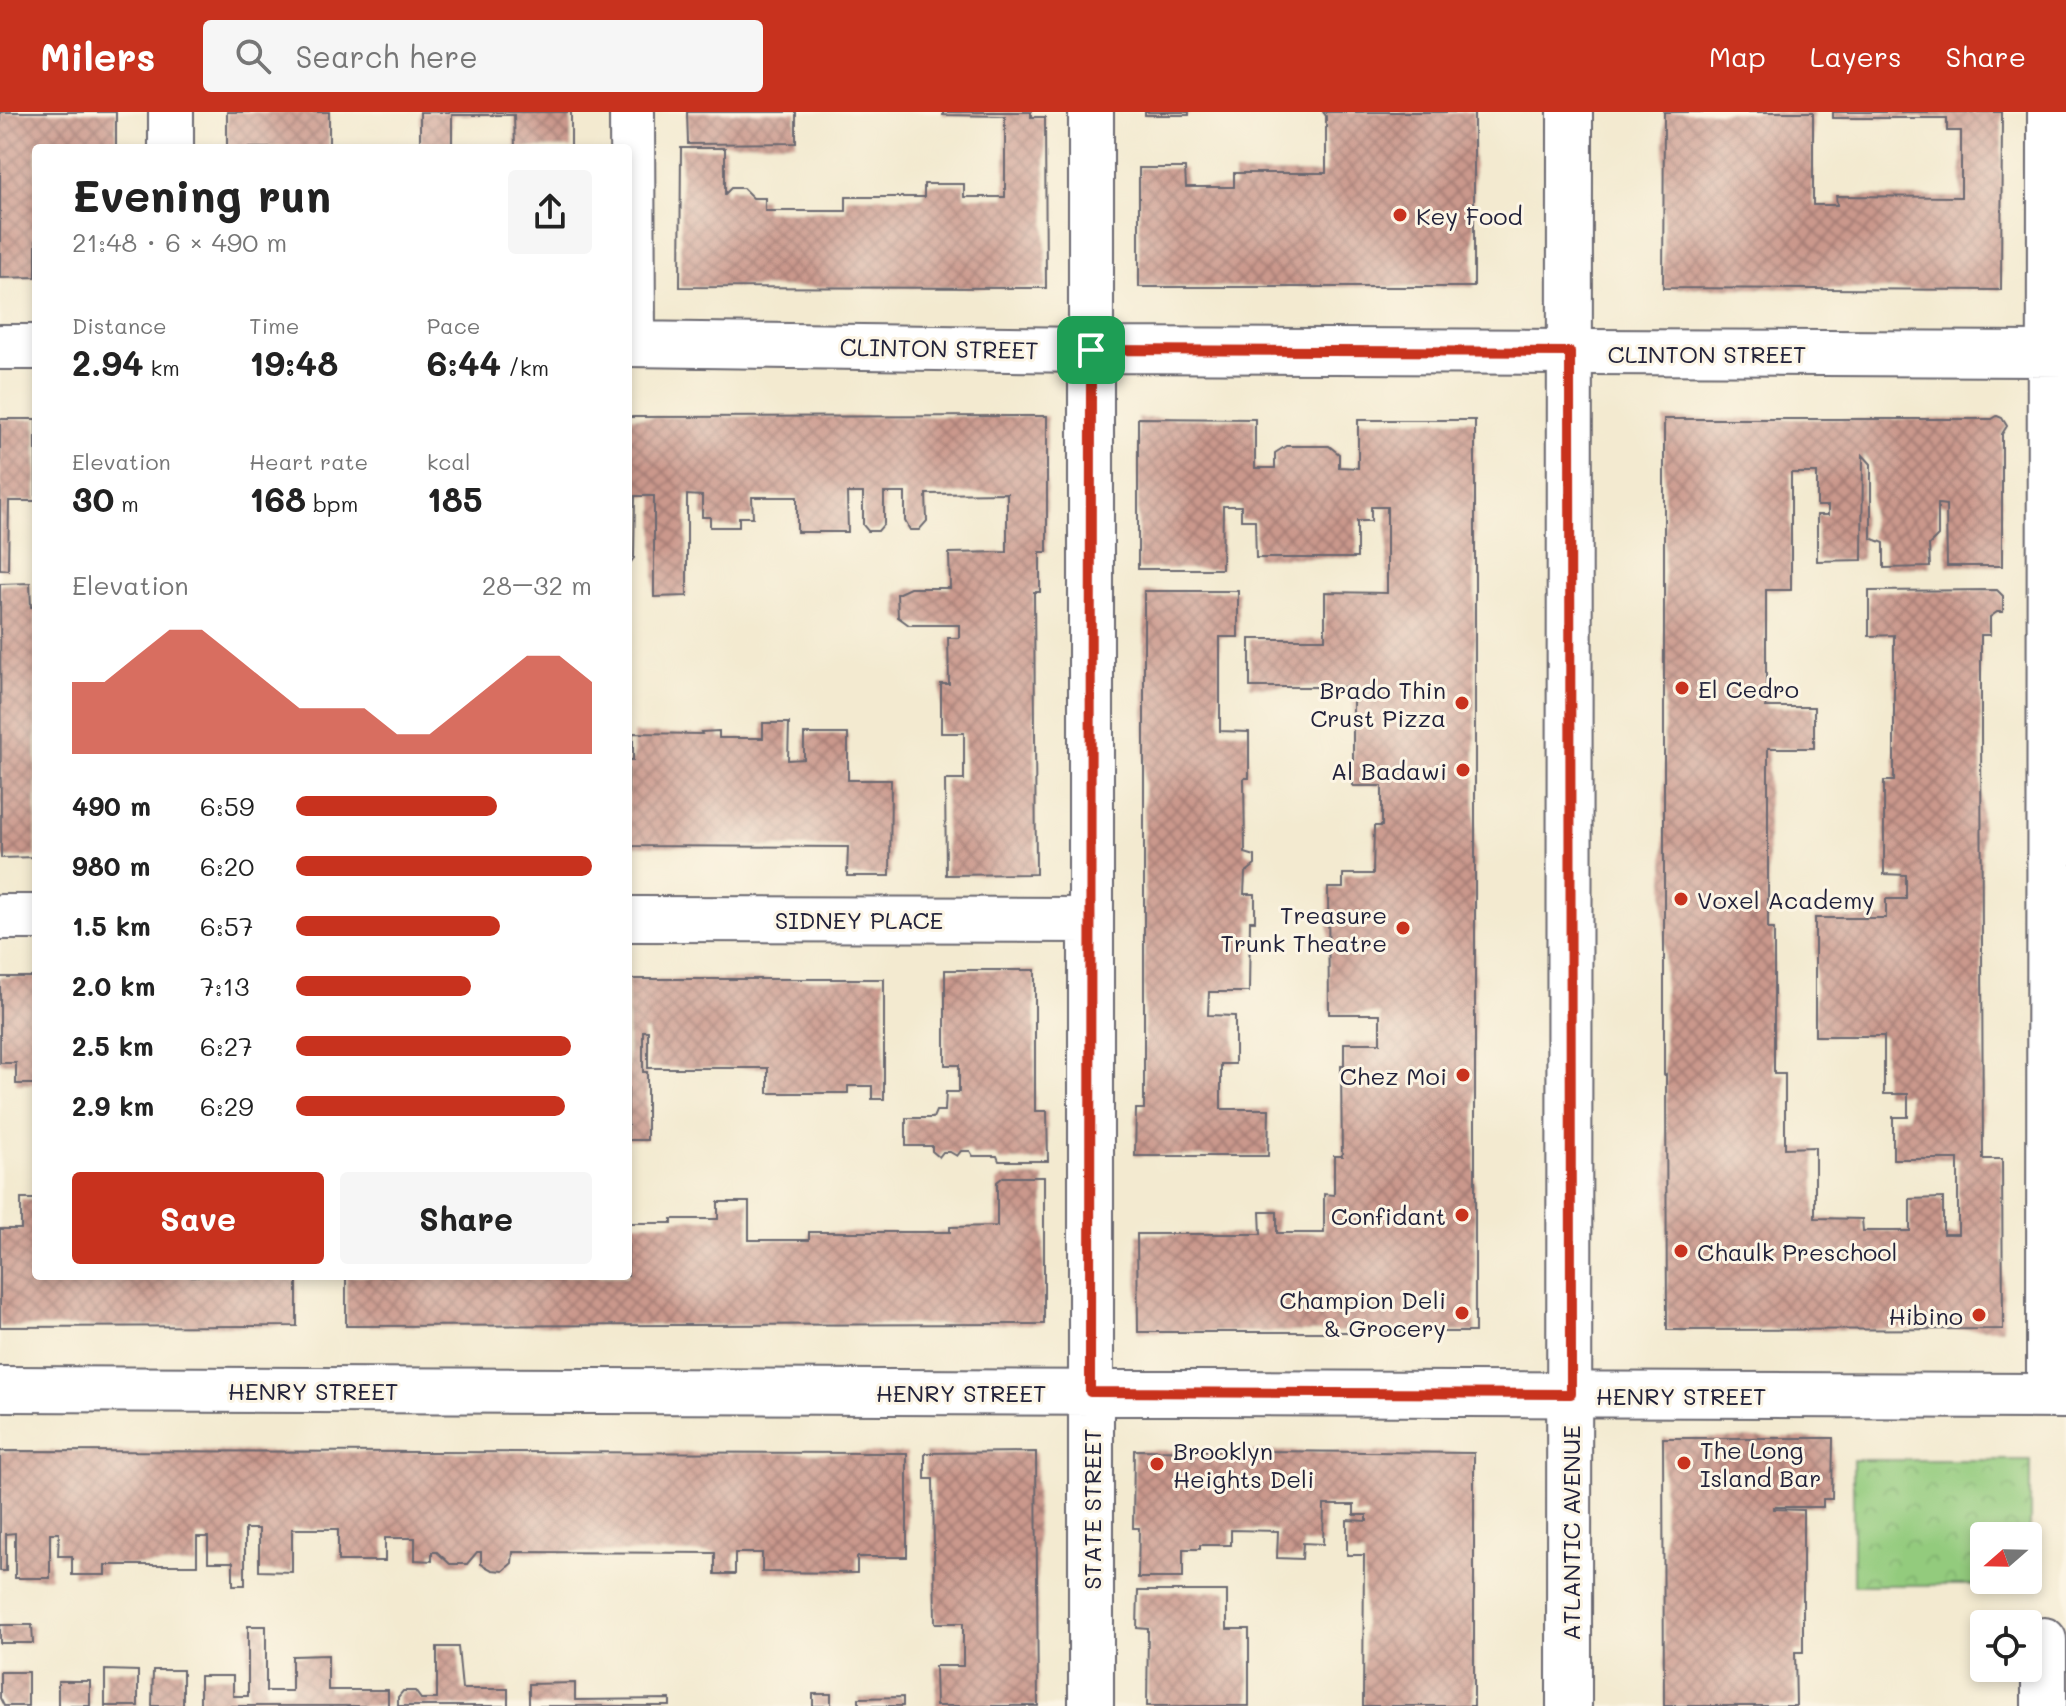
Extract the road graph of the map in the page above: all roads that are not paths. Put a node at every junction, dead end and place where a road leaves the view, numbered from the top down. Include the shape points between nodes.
1 (171, 112) edge
2 (632, 112) edge
3 (1091, 112) edge
4 (1570, 112) edge
5 (2050, 112) edge
6 (171, 144) edge
7 (632, 144) edge
8 (632, 344) edge
9 (0, 347) edge
10 (32, 347) edge
11 (1091, 350) junction
12 (1570, 352) junction
13 (2059, 354) edge
14 (0, 917) edge
15 (32, 917) edge
16 (632, 919) edge
17 (1090, 920) junction
18 (0, 1389) edge
19 (1090, 1392) junction
20 (1571, 1394) junction
21 (2057, 1396) edge
22 (2044, 1640) dead end
23 (1091, 1706) edge
24 (1569, 1706) edge
25 (2044, 1706) edge

1 - 6 street
2 - 7 street
3 - 11 street, STATE STREET
4 - 12 street, ATLANTIC AVENUE
5 - 13 street
8 - 11 street, CLINTON STREET
9 - 10 street
11 - 12 street, CLINTON STREET
11 - 17 street, STATE STREET
12 - 13 street, CLINTON STREET
12 - 20 street, ATLANTIC AVENUE
13 - 21 street
14 - 15 street
16 - 17 street, SIDNEY PLACE
17 - 19 street, STATE STREET
18 - 19 street, HENRY STREET
19 - 20 street, HENRY STREET
19 - 23 street, STATE STREET
20 - 21 street, HENRY STREET
20 - 24 street, ATLANTIC AVENUE
22 - 25 street

